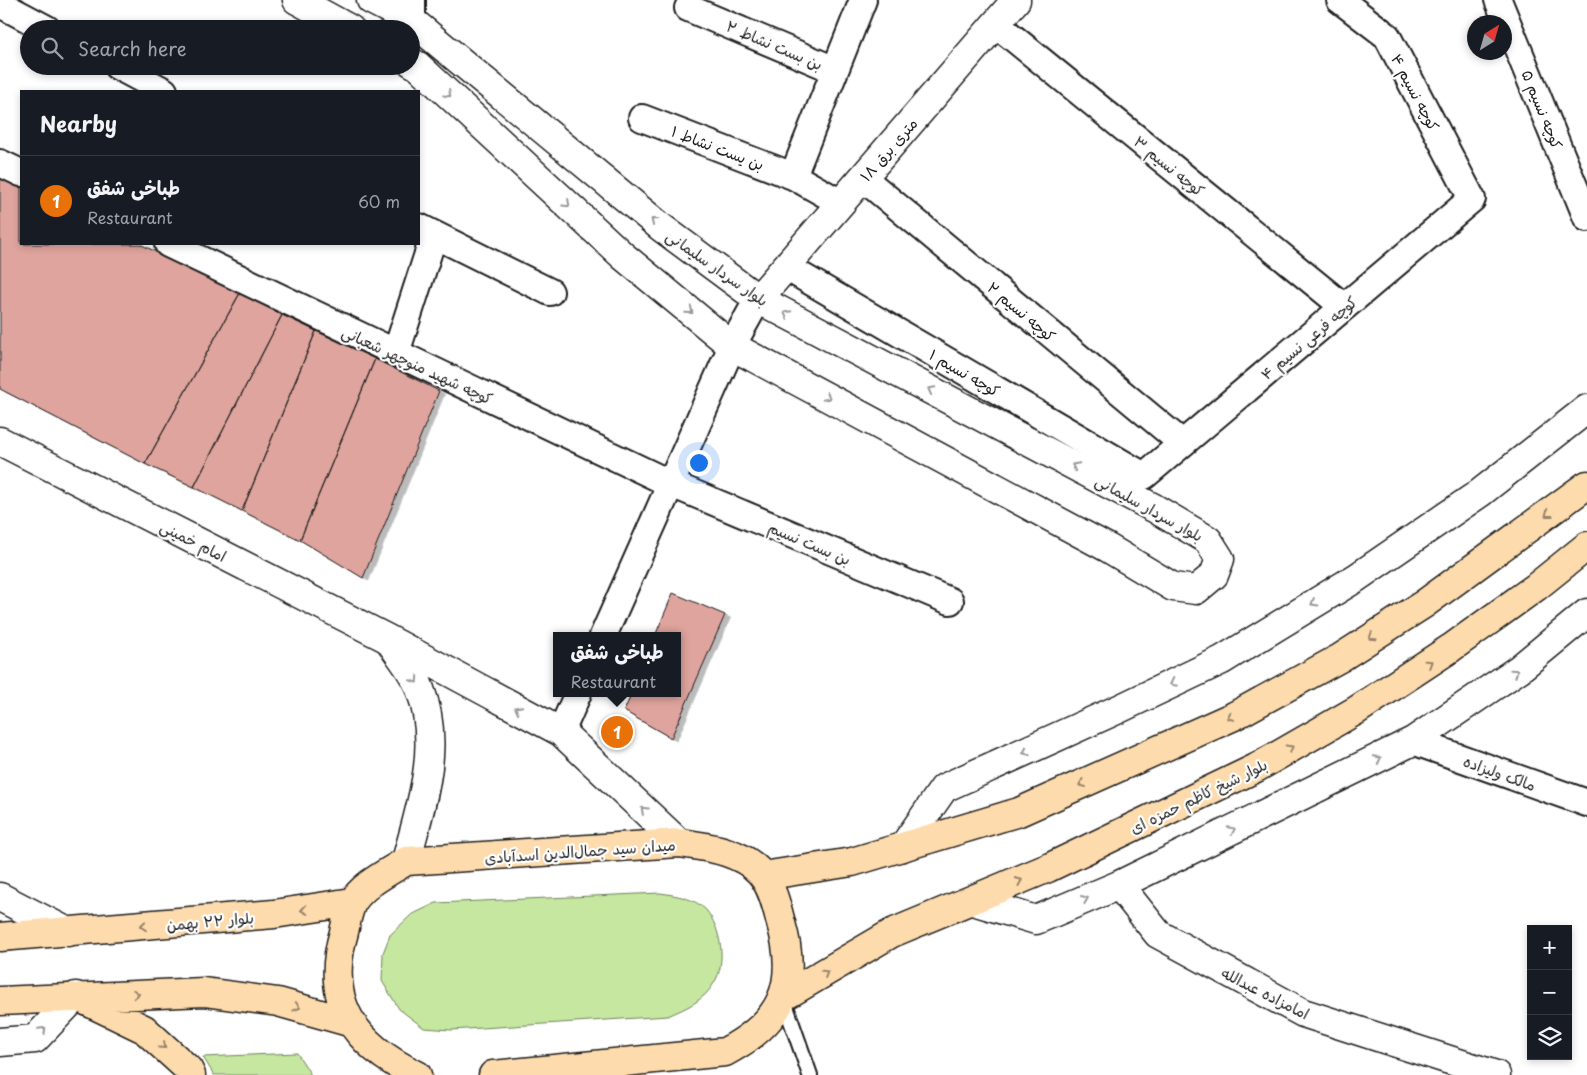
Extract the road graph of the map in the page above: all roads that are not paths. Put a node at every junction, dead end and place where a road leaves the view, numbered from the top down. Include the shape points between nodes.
1 (297, 0) edge
2 (371, 0) edge
3 (863, 0) edge
4 (1016, 0) edge
5 (1498, 0) edge
6 (1350, 2) edge
7 (0, 4) edge
8 (688, 8) dead end
9 (412, 11) edge
10 (30, 20) edge
11 (334, 20) edge
12 (996, 24) junction
13 (420, 68) edge
14 (836, 70) junction
15 (134, 75) edge
16 (162, 90) edge
17 (642, 118) dead end
18 (0, 163) edge
19 (20, 173) edge
20 (793, 176) junction
21 (863, 178) junction
22 (1472, 199) joint
23 (841, 204) junction
24 (1587, 218) edge
25 (426, 231) edge
26 (170, 245) edge
27 (786, 267) junction
28 (550, 292) dead end
29 (758, 299) junction
30 (1344, 307) junction
31 (732, 346) junction
32 (396, 354) junction
33 (1587, 409) edge
34 (0, 440) edge
35 (1182, 443) junction
36 (1144, 476) joint
37 (669, 483) junction
38 (1587, 485) edge
39 (1587, 546) edge
40 (950, 601) dead end
41 (1587, 613) edge
42 (604, 632) edge
43 (388, 639) junction
44 (576, 697) edge
45 (561, 732) junction
46 (1413, 741) junction
47 (1587, 803) edge
48 (680, 843) junction
49 (903, 847) junction
50 (406, 861) junction
51 (763, 876) junction
52 (1119, 885) junction
53 (0, 897) edge
54 (973, 900) junction
55 (352, 902) junction
56 (68, 932) junction
57 (0, 937) edge
58 (76, 996) junction
59 (783, 997) junction
60 (0, 1001) edge
61 (349, 1022) junction
62 (0, 1042) edge
63 (613, 1070) edge
64 (398, 1072) edge
65 (564, 1072) edge
66 (191, 1075) edge
67 (493, 1075) edge
68 (810, 1075) edge
69 (1496, 1075) edge

1 - 11 main road
2 - 9 main road, بلوار سردار سلیمانی
3 - 14 street
4 - 12 main road, ۱۸ متری برق
5 - 24 street, کوچه نسیم ۵
6 - 22 street, کوچه نسیم ۴ via 1387,36
7 - 10 street
8 - 14 street, بن بست نشاط ۲
29 -> 9 main road, بلوار سردار سلیمانی via 662,228
12 - 21 main road, ۱۸ متری برق
12 - 30 street, کوچه نسیم ۳
13 -> 31 main road, بلوار سردار سلیمانی via 623,256
14 - 20 street
15 - 16 street
17 - 20 street, بن یست نشاط ۱
18 - 19 street
20 - 23 street, بن یست نشاط ۱
21 - 23 main road, ۱۸ متری برق
21 - 35 street, کوچه نسیم ۲
22 - 30 street, کوچه فرعی نسیم ۴
23 - 27 main road, ۱۸ متری برق
25 - 28 street
25 - 32 street
26 - 32 street, کوچه شهید منوچهر شعبانی
27 - 29 main road, ۱۸ متری برق
27 - 36 street, کوچه نسیم ۱
29 - 31 street
31 -> 29 main road, بلوار سردار سلیمانی via 1108,548 1173,587 1196,590 1214,575 1220,559 1208,540 1146,503
30 - 35 street, کوچه فرعی نسیم ۴
31 - 37 street
32 - 37 street, کوچه شهید منوچهر شعبانی
33 -> 49 main road via 1480,492 1356,578 1222,660 944,788
34 - 43 main road, امام خمینی
35 - 36 street, کوچه فرعی نسیم ۴
37 - 40 street, بن بست نسیم
37 - 42 street
38 -> 49 main road via 1424,604 1340,658 1234,716 1019,812
54 -> 39 main road, بلوار شیخ کاظم حمزه ای via 1048,868 1256,768 1358,710 1451,648
46 -> 41 main road via 1519,669
45 -> 43 main road, امام خمینی
43 -> 50 main road via 420,688 430,732 428,777
44 - 45 street
48 -> 45 main road, امام خمینی
46 - 47 street, مالک ولیزاده
52 -> 46 main road
48 - 50 main road, میدان سید جمال‌الدین اسدآبادی
48 - 51 main road, میدان سید جمال‌الدین اسدآبادی via 719,849 743,860
49 - 51 main road via 852,862
50 - 55 main road, میدان سید جمال‌الدین اسدآبادی via 371,883
51 - 59 main road, میدان سید جمال‌الدین اسدآبادی via 785,936 789,972
54 -> 52 main road via 1036,920
52 - 69 main road, امامزاده عبدالله via 1158,934 1303,1013
53 - 56 main road
59 -> 54 main road, بلوار شیخ کاظم حمزه ای via 892,932
55 -> 56 main road, بلوار ۲۲ بهمن via 274,914
55 - 61 main road, میدان سید جمال‌الدین اسدآبادی via 338,950 338,987
56 - 57 main road, بلوار ۲۲ بهمن
58 - 60 main road
58 -> 61 main road via 204,992 278,1002
62 -> 58 main road via 35,1039
58 -> 66 main road via 144,1029
59 - 63 main road, میدان سید جمال‌الدین اسدآبادی via 768,1021 750,1039 725,1052
59 - 68 lane
61 - 64 main road, میدان سید جمال‌الدین اسدآبادی
63 - 65 main road, میدان سید جمال‌الدین اسدآبادی
65 - 67 main road, میدان سید جمال‌الدین اسدآبادی

